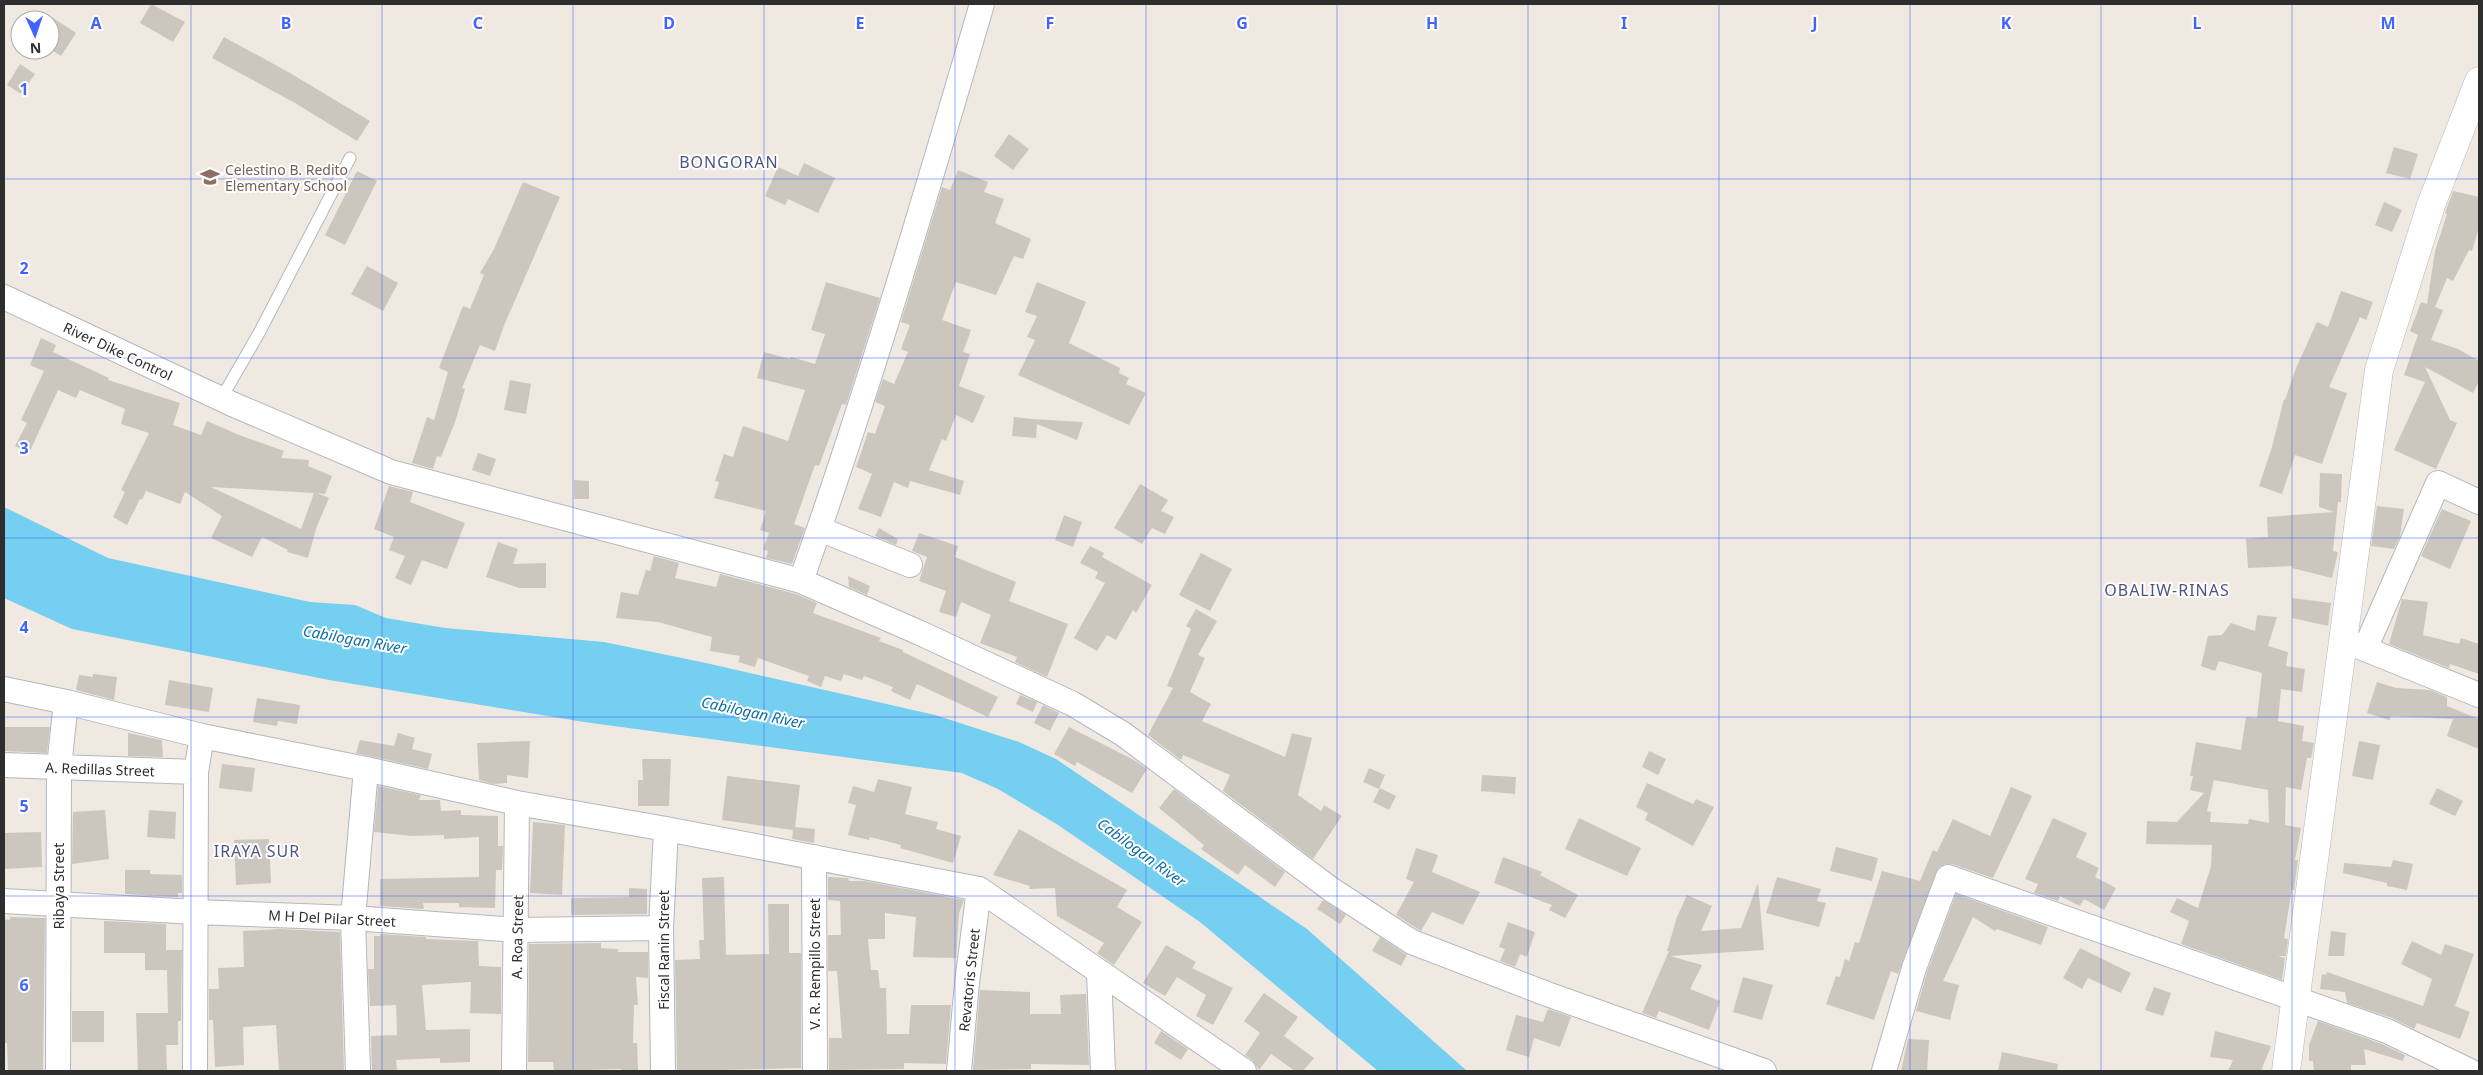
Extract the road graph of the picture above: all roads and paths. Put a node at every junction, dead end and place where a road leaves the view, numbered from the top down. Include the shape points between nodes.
1 (982, 4) edge
2 (2479, 81) edge
3 (350, 158) dead end
4 (4, 297) edge
5 (226, 402) junction
6 (2479, 502) edge
7 (819, 530) junction
8 (910, 564) dead end
9 (801, 581) junction
10 (2354, 645) junction
11 (4, 689) edge
12 (2479, 695) edge
13 (66, 702) junction
14 (202, 736) junction
15 (4, 765) edge
16 (59, 767) junction
17 (366, 769) junction
18 (196, 772) junction
19 (517, 803) junction
20 (666, 829) junction
21 (814, 857) junction
22 (980, 889) junction
23 (4, 901) edge
24 (58, 904) junction
25 (195, 912) junction
26 (354, 918) junction
27 (661, 928) junction
28 (517, 930) junction
29 (1099, 973) junction
30 (2297, 1000) junction
31 (2479, 1056) edge
32 (58, 1071) edge
33 (195, 1071) edge
34 (358, 1071) edge
35 (514, 1071) edge
36 (663, 1071) edge
37 (815, 1071) edge
38 (959, 1071) edge
39 (1103, 1071) edge
40 (1243, 1071) edge
41 (1764, 1071) edge
42 (1884, 1071) edge
43 (2286, 1071) edge
44 (2471, 1071) edge

1 - 7 street via 880,344
2 - 10 street via 2431,205 2380,370
3 - 5 lane
4 - 5 street, River Dike Control
5 - 9 street, River Dike Control via 391,472
6 - 10 street via 2438,483
7 - 8 street
7 - 9 street
9 - 41 street, River Dike Control via 1073,704 1139,745 1332,890 1412,942
10 - 12 street
10 - 30 street
11 - 13 street
13 - 14 street
13 - 16 street, Ribaya Street
14 - 17 street
14 - 18 street
15 - 16 street, A. Redillas Street
16 - 18 street, A. Redillas Street
16 - 24 street, Ribaya Street
17 - 19 street
17 - 26 street
18 - 25 street
19 - 20 street
19 - 28 street, A. Roa Street
20 - 21 street
20 - 27 street, Fiscal Ranin Street
21 - 22 street
21 - 37 street, V. R. Rempillo Street
22 - 29 street
22 - 38 street, Revatoris Street
23 - 24 street, M H Del Pilar Street
24 - 25 street, M H Del Pilar Street
24 - 32 street, Ribaya Street
25 - 26 street, M H Del Pilar Street
25 - 33 street
26 - 28 street, M H Del Pilar Street
26 - 34 street
27 - 28 street, M H Del Pilar Street
27 - 36 street, Fiscal Ranin Street
28 - 35 street, A. Roa Street
29 - 39 street
29 - 40 street
30 - 42 street via 1948,877 1914,968
30 - 43 street
30 - 44 street via 2387,1031
31 - 44 street

